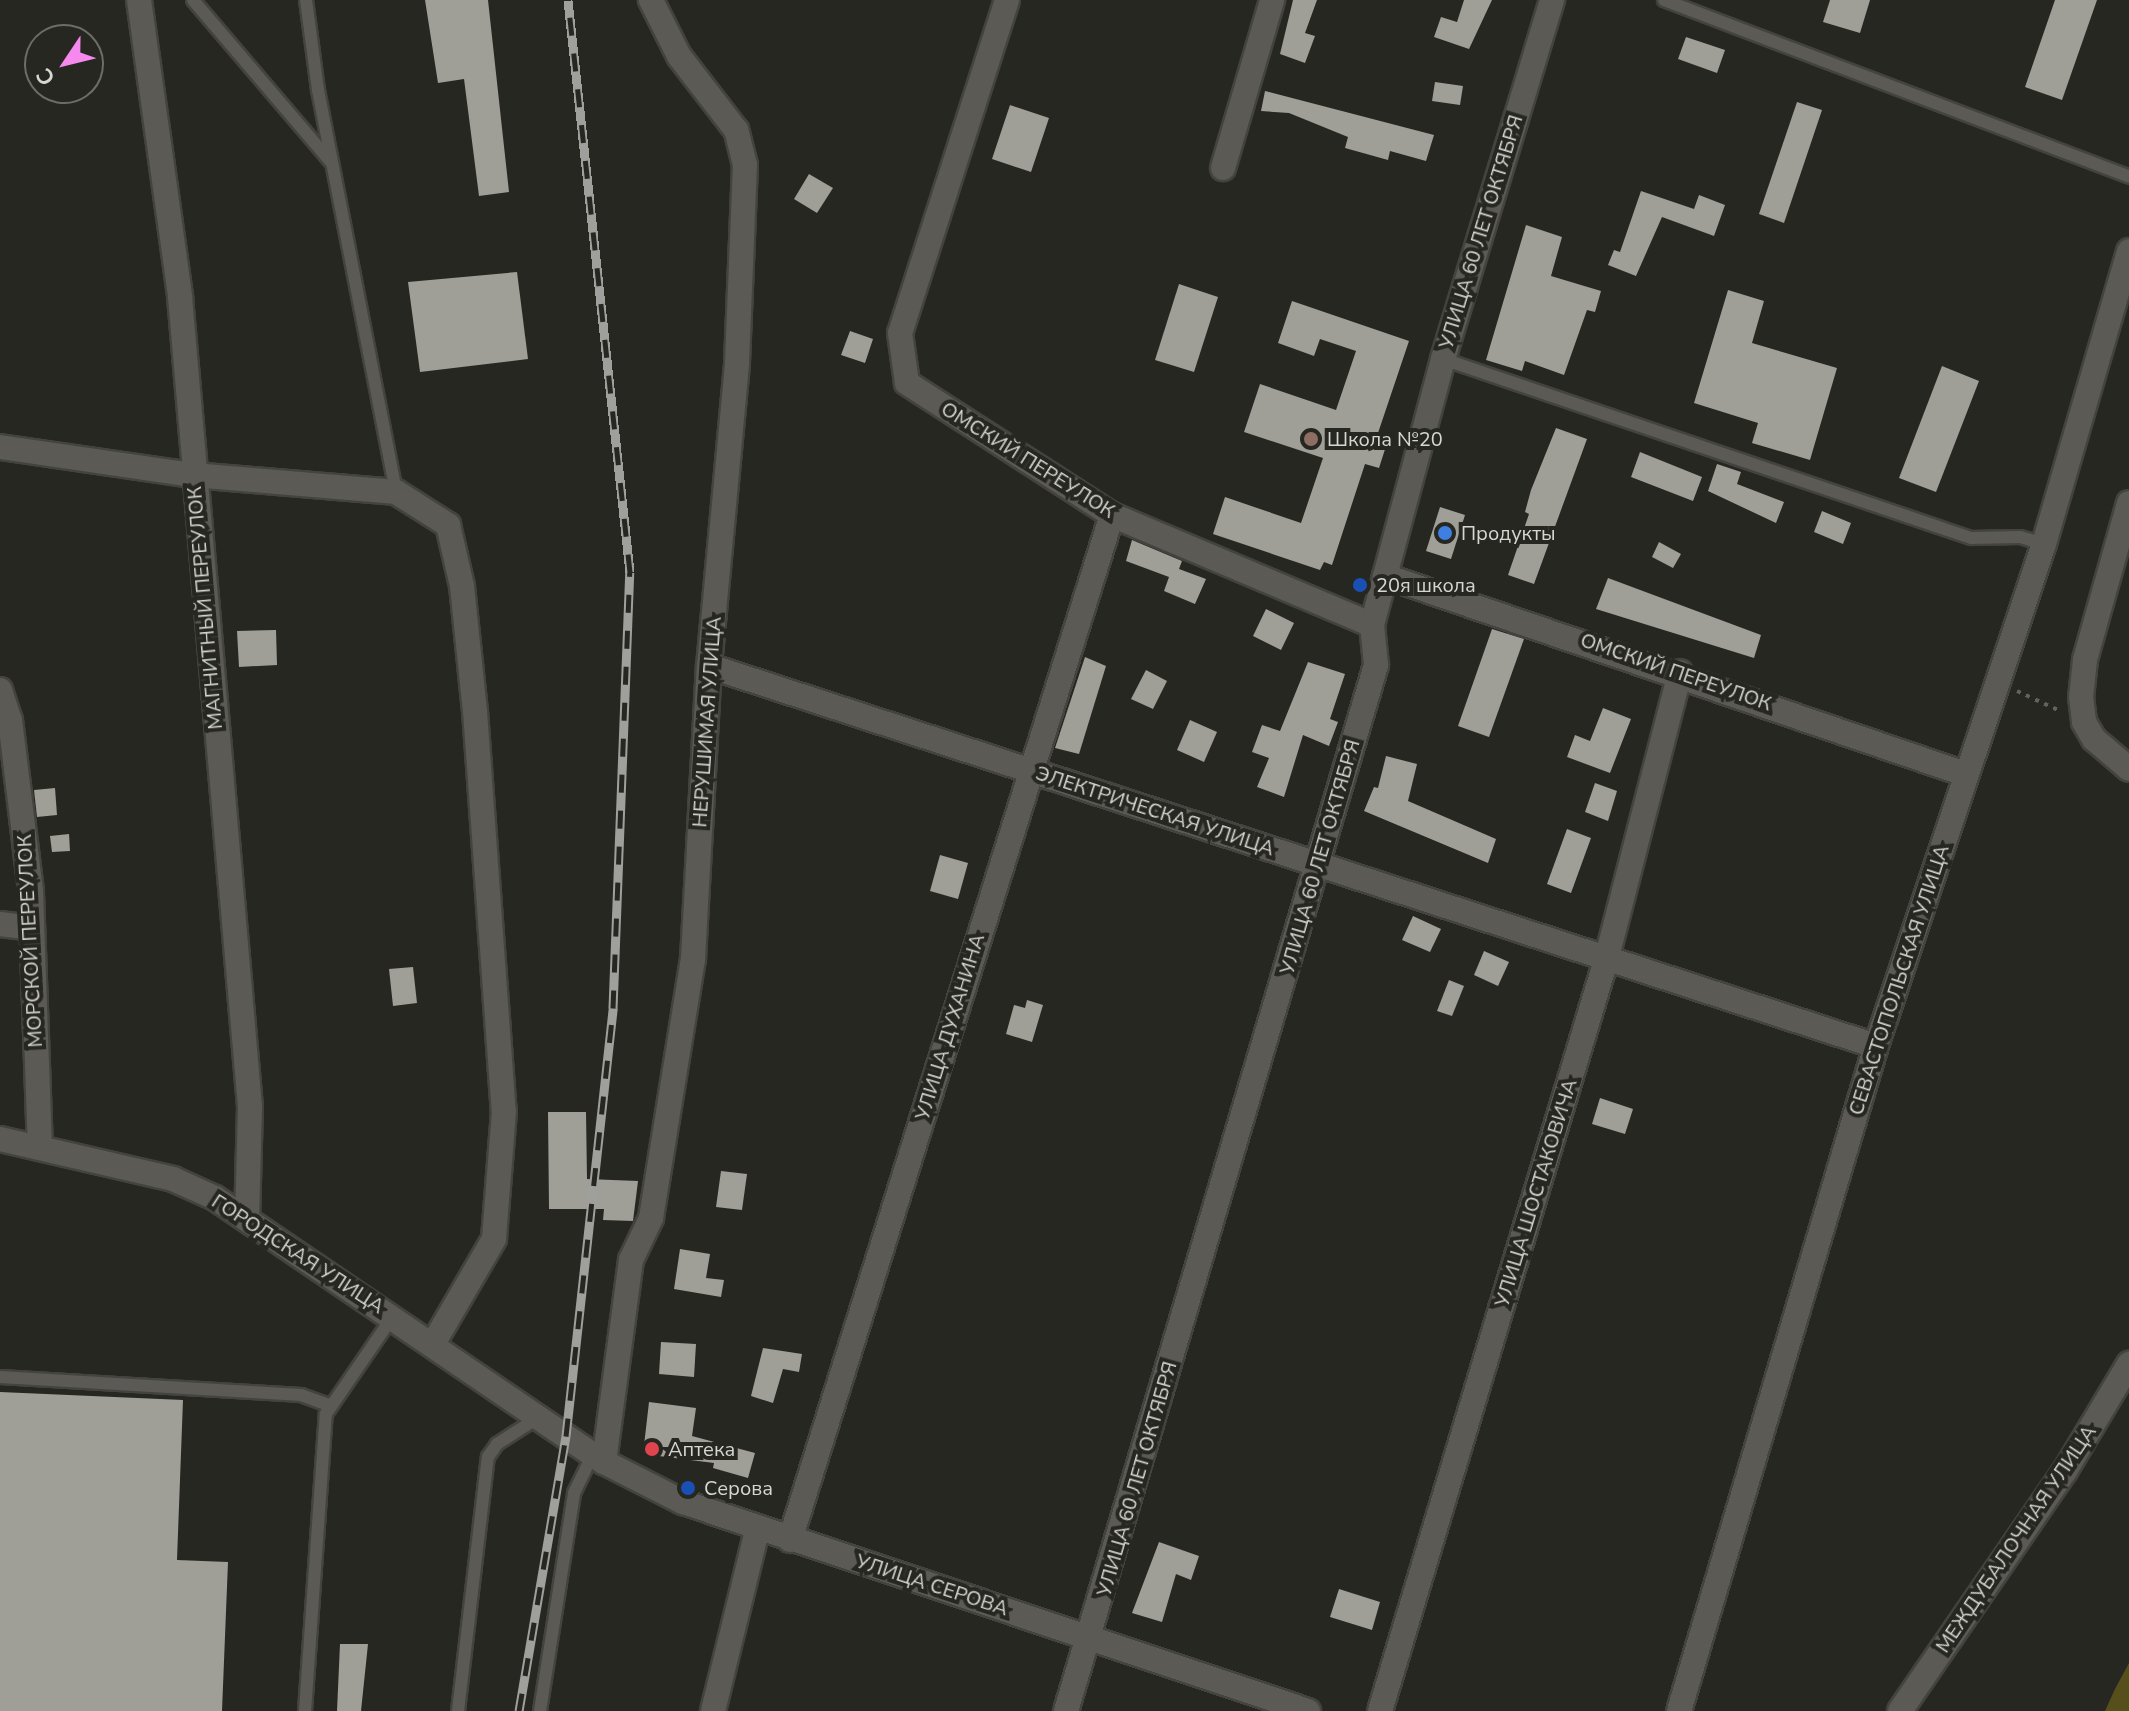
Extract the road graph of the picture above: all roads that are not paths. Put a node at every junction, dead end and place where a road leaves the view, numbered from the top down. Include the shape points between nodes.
1 (139, 0) edge
2 (193, 0) edge
3 (306, 0) edge
4 (651, 0) edge
5 (1007, 0) edge
6 (1272, 0) edge
7 (1552, 0) edge
8 (1664, 0) edge
9 (332, 164) junction
10 (1223, 168) dead end
11 (2129, 177) edge
12 (2129, 251) edge
13 (1443, 359) junction
14 (0, 447) edge
15 (193, 475) junction
16 (396, 492) junction
17 (1112, 515) junction
18 (2127, 516) edge
19 (2044, 544) junction
20 (1385, 576) junction
21 (1372, 625) junction
22 (709, 666) junction
23 (1680, 672) junction
24 (0, 690) edge
25 (2129, 769) edge
26 (1029, 770) junction
27 (1965, 774) junction
28 (1319, 864) junction
29 (0, 924) edge
30 (32, 928) junction
31 (1607, 957) junction
32 (1876, 1046) junction
33 (0, 1139) edge
34 (40, 1147) junction
35 (247, 1218) junction
36 (393, 1316) junction
37 (433, 1344) junction
38 (2129, 1364) edge
39 (0, 1377) edge
40 (329, 1405) junction
41 (539, 1417) junction
42 (566, 1436) joint
43 (599, 1458) junction
44 (757, 1530) junction
45 (790, 1540) junction
46 (1090, 1636) junction
47 (305, 1711) edge
48 (458, 1711) edge
49 (540, 1711) edge
50 (713, 1711) edge
51 (1066, 1711) edge
52 (1308, 1711) edge
53 (1380, 1711) edge
54 (1679, 1711) edge
55 (1900, 1711) edge

1 - 15 street, МАГНИТНЫЙ ПЕРЕУЛОК via 180,297
2 - 9 lane
3 - 9 lane
4 - 22 street, НЕРУШИМАЯ УЛИЦА via 679,56 736,130 745,165 737,363
5 - 17 street, ОМСКИЙ ПЕРЕУЛОК via 900,333 907,383
6 - 10 street
7 - 13 street, УЛИЦА 60 ЛЕТ ОКТЯБРЯ
8 - 11 lane
9 - 16 lane
12 - 19 street, СЕВАСТОПОЛЬСКАЯ УЛИЦА
13 - 19 lane via 1971,538 2020,537
13 - 20 street, УЛИЦА 60 ЛЕТ ОКТЯБРЯ
14 - 15 street
15 - 16 street
15 - 35 street, МАГНИТНЫЙ ПЕРЕУЛОК via 250,1107
16 - 37 street via 448,525 462,586 504,1111 494,1239
17 - 21 street, ОМСКИЙ ПЕРЕУЛОК
17 - 26 street, УЛИЦА ДУХАНИНА
18 - 25 street via 2085,660 2084,722 2103,748
19 - 27 street, СЕВАСТОПОЛЬСКАЯ УЛИЦА
20 - 21 street, УЛИЦА 60 ЛЕТ ОКТЯБРЯ
20 - 23 street, ОМСКИЙ ПЕРЕУЛОК
21 - 28 street, УЛИЦА 60 ЛЕТ ОКТЯБРЯ via 1376,665
22 - 26 street, ЭЛЕКТРИЧЕСКАЯ УЛИЦА
22 - 43 street, НЕРУШИМАЯ УЛИЦА via 693,959 651,1218 631,1260
23 - 27 street, ОМСКИЙ ПЕРЕУЛОК
23 - 31 street, УЛИЦА ШОСТАКОВИЧА
24 - 30 street, МОРСКОЙ ПЕРЕУЛОК via 10,720
26 - 28 street, ЭЛЕКТРИЧЕСКАЯ УЛИЦА
26 - 45 street, УЛИЦА ДУХАНИНА
27 - 32 street, СЕВАСТОПОЛЬСКАЯ УЛИЦА
28 - 31 street, ЭЛЕКТРИЧЕСКАЯ УЛИЦА
28 - 46 street, УЛИЦА 60 ЛЕТ ОКТЯБРЯ
29 - 30 street
30 - 34 street, МОРСКОЙ ПЕРЕУЛОК
31 - 32 street, ЭЛЕКТРИЧЕСКАЯ УЛИЦА
31 - 53 street, УЛИЦА ШОСТАКОВИЧА
32 - 54 street, СЕВАСТОПОЛЬСКАЯ УЛИЦА
33 - 34 street, ГОРОДСКАЯ УЛИЦА
34 - 35 street, ГОРОДСКАЯ УЛИЦА via 173,1179
35 - 36 street, ГОРОДСКАЯ УЛИЦА
36 - 37 street, ГОРОДСКАЯ УЛИЦА
36 - 40 lane
37 - 41 street, ГОРОДСКАЯ УЛИЦА
38 - 55 street, МЕЖДУБАЛОЧНАЯ УЛИЦА via 2065,1471
39 - 40 lane via 301,1395
40 - 47 lane
41 - 42 street, ГОРОДСКАЯ УЛИЦА
41 - 48 lane via 497,1444 488,1457
42 - 43 street, УЛИЦА СЕРОВА
43 - 44 street, УЛИЦА СЕРОВА via 683,1502
43 - 49 lane via 574,1493
44 - 45 street, УЛИЦА СЕРОВА
44 - 50 street
45 - 46 street, УЛИЦА СЕРОВА
46 - 51 street, УЛИЦА 60 ЛЕТ ОКТЯБРЯ
46 - 52 street, УЛИЦА СЕРОВА

